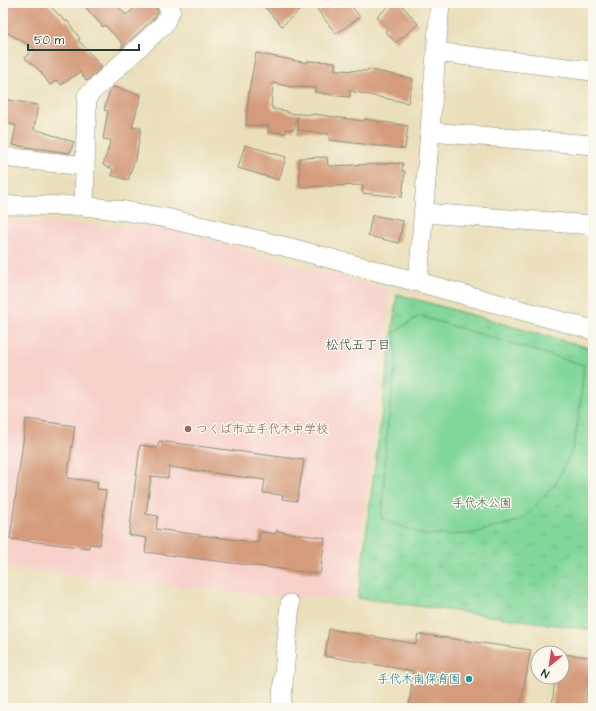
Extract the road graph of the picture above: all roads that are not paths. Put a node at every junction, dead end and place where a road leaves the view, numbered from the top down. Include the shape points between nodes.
1 (166, 3) edge
2 (440, 3) edge
3 (436, 52) junction
4 (593, 71) edge
5 (430, 132) junction
6 (593, 145) edge
7 (3, 157) edge
8 (85, 166) junction
9 (3, 205) edge
10 (84, 206) junction
11 (424, 213) junction
12 (593, 226) edge
13 (418, 282) junction
14 (593, 330) edge
15 (290, 604) dead end
16 (281, 708) edge

1 - 8 street via 171,10 164,24 86,96
2 - 3 street
3 - 4 street
3 - 5 street
5 - 6 street
5 - 11 street
7 - 8 street
8 - 10 street
9 - 10 street
10 - 13 street via 166,218
11 - 12 street
11 - 13 street
13 - 14 street
15 - 16 street

